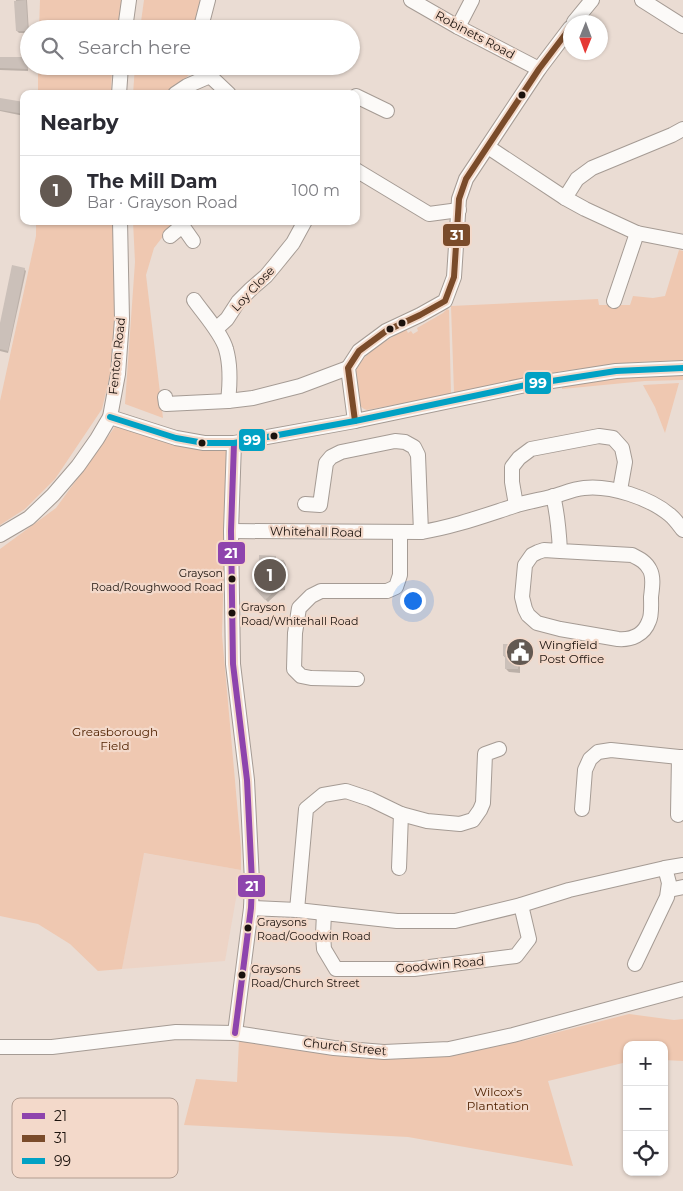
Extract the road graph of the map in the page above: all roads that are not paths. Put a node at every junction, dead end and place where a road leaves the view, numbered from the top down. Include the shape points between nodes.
1 (129, 0) edge
2 (208, 0) edge
3 (411, 0) edge
4 (472, 0) edge
5 (592, 0) edge
6 (642, 0) edge
7 (580, 15) edge
8 (126, 20) edge
9 (203, 20) edge
10 (683, 26) edge
11 (458, 27) junction
12 (563, 37) edge
13 (539, 69) junction
14 (120, 75) edge
15 (203, 75) edge
16 (212, 75) edge
17 (119, 90) edge
18 (181, 90) edge
19 (226, 90) edge
20 (360, 98) edge
21 (387, 111) dead end
22 (683, 129) edge
23 (488, 147) junction
24 (360, 172) edge
25 (565, 198) junction
26 (459, 210) junction
27 (120, 225) edge
28 (179, 225) edge
29 (181, 225) edge
30 (303, 225) edge
31 (637, 233) junction
32 (170, 236) dead end
33 (193, 240) dead end
34 (683, 242) edge
35 (194, 300) dead end
36 (614, 301) dead end
37 (216, 329) junction
38 (348, 368) junction
39 (683, 368) edge
40 (166, 397) dead end
41 (228, 400) junction
42 (110, 417) junction
43 (355, 421) junction
44 (234, 443) junction
45 (620, 490) junction
46 (553, 496) junction
47 (305, 504) dead end
48 (516, 505) junction
49 (683, 530) edge
50 (231, 531) junction
51 (422, 532) junction
52 (400, 533) junction
53 (0, 535) edge
54 (560, 551) junction
55 (357, 679) dead end
56 (500, 748) dead end
57 (681, 757) edge
58 (582, 809) dead end
59 (401, 814) junction
60 (678, 816) dead end
61 (683, 865) edge
62 (400, 868) dead end
63 (665, 868) junction
64 (683, 887) edge
65 (669, 890) junction
66 (521, 905) junction
67 (251, 908) junction
68 (298, 910) junction
69 (324, 912) junction
70 (635, 964) dead end
71 (683, 989) edge
72 (235, 1033) junction
73 (0, 1047) edge

1 - 8 street
2 - 9 street
3 - 11 street, Robinets Road
4 - 11 street
5 - 7 street
6 - 10 street
11 - 13 street, Robinets Road
12 - 13 street
13 - 23 street
14 - 17 street
15 - 18 street
16 - 19 street
20 - 21 street
22 - 25 street via 592,168 577,179
23 - 25 street
23 - 26 street via 466,179
24 - 26 street via 429,214
25 - 31 street
26 - 38 street via 454,277 445,301 386,331 359,351
27 - 42 street, Fenton Road via 122,319 118,374
28 - 32 street
29 - 33 street
30 - 37 street, Loy Close via 293,243 266,276 238,302
31 - 34 street
31 - 36 street
35 - 37 street
37 - 41 street via 226,348 230,382
38 - 41 street via 300,386 253,398
38 - 43 street
39 - 43 street via 616,371 526,385
40 - 41 street via 166,404
42 - 44 street via 176,438
42 - 53 street, Fenton Road via 78,466 53,495 29,518
43 - 44 street
44 - 50 street
45 - 46 street, Whitehall Road via 585,488
45 - 48 street via 625,462 622,448 613,438 599,436 531,449 518,458 512,467
45 - 49 street, Whitehall Road via 654,504
46 - 48 street, Whitehall Road
46 - 54 street
47 - 51 street via 320,505 326,463 331,457 341,452 405,442 414,446 418,455
48 - 51 street, Whitehall Road via 464,523
50 - 52 street, Whitehall Road
50 - 67 street via 233,664 247,780 252,858
51 - 52 street, Whitehall Road
52 - 55 street via 400,575 396,587 387,591 321,591 299,608 294,632 294,669 301,676 312,678
54 - 54 street via 544,550 527,560 523,602 530,618 560,629 618,639 627,640 643,631 650,620 652,579 646,564 632,555
56 - 59 street via 485,754 483,804 473,820 460,824 427,821
57 - 58 street via 611,750 598,752 585,770
57 - 60 street
59 - 62 street
59 - 68 street via 346,791 323,795 306,809
61 - 63 street
63 - 65 street
63 - 66 street via 569,890
64 - 65 street
65 - 70 street
66 - 69 street via 455,921 397,921
66 - 69 street, Goodwin Road via 529,940 516,956 414,970 336,969 324,949
67 - 68 street
67 - 72 street
68 - 69 street
71 - 72 street, Church Street via 449,1049 384,1052
72 - 73 street, Church Street via 176,1032 52,1047

